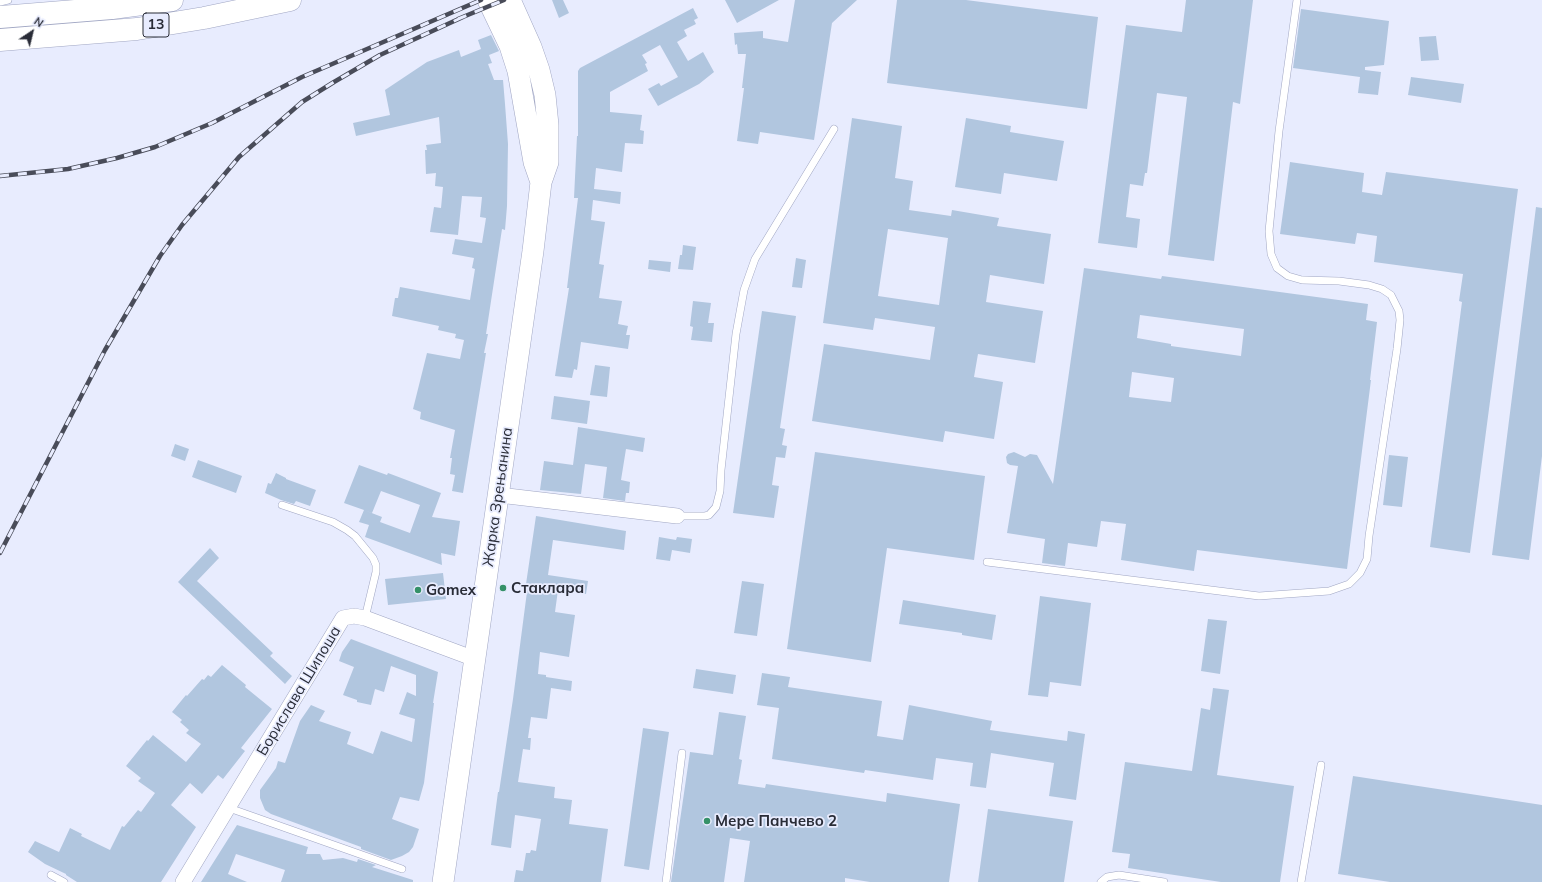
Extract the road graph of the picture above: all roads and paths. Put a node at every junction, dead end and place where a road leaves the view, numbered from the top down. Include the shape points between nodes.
1 (8, 0) edge
2 (172, 0) edge
3 (290, 0) edge
4 (488, 0) edge
5 (510, 0) edge
6 (1297, 0) edge
7 (0, 2) edge
8 (0, 17) edge
9 (0, 40) edge
10 (834, 129) dead end
11 (541, 182) junction
12 (499, 495) junction
13 (282, 505) dead end
14 (677, 516) joint
15 (987, 562) dead end
16 (365, 618) junction
17 (475, 659) junction
18 (682, 753) dead end
19 (1321, 765) dead end
20 (229, 808) junction
21 (402, 869) dead end
22 (51, 875) dead end
23 (64, 882) edge
24 (183, 882) edge
25 (443, 882) edge
26 (666, 882) edge
27 (1101, 882) edge
28 (1164, 882) edge
29 (1301, 882) edge

1 - 7 lane
2 - 8 highway, 13 via 126,7
3 - 9 highway, 13 via 204,18 137,28
4 - 11 street, Жарка Зрењанина via 510,46 518,71 534,162
5 - 11 street, Жарка Зрењанина via 531,47 545,95 548,162
6 - 15 lane via 1278,139 1269,231 1271,254 1278,268 1288,276 1302,280 1369,285 1382,289 1390,295 1399,311 1400,320 1367,559 1360,573 1349,584 1329,592 1258,596
10 - 14 lane via 755,259 744,290 736,334 720,491 716,507 705,516
11 - 12 street, Жарка Зрењанина
12 - 14 street
12 - 17 street, Жарка Зрењанина
13 - 16 lane via 333,522 347,530 373,558 376,572
16 - 17 street, Борислава Шипоша
16 - 20 street, Борислава Шипоша via 343,618
17 - 25 street, Жарка Зрењанина
18 - 26 lane
19 - 29 lane
20 - 21 lane
20 - 24 street, Борислава Шипоша
22 - 23 lane
27 - 28 lane via 1119,875

